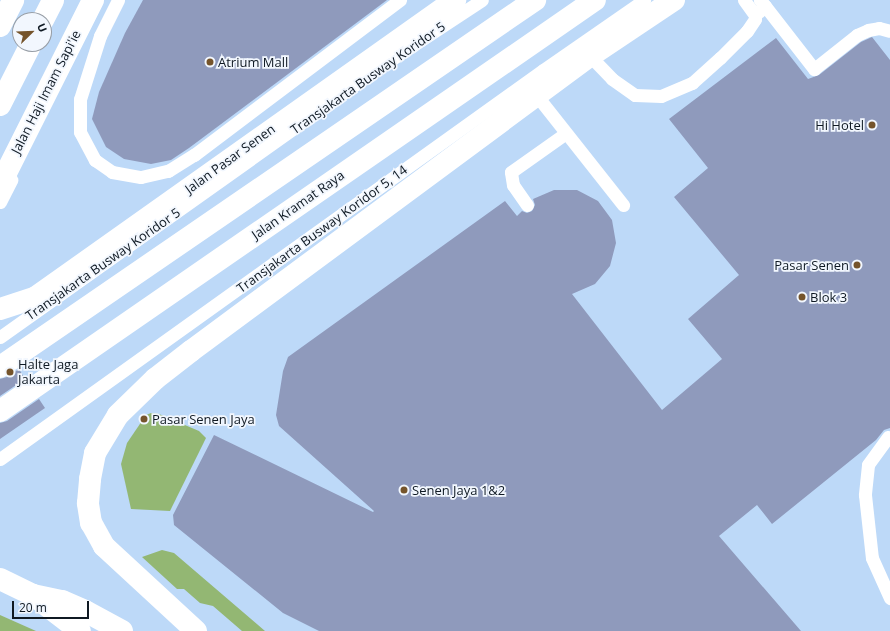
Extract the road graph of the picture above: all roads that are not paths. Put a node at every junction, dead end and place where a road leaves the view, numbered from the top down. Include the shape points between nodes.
1 (14, 0) edge
2 (53, 0) edge
3 (93, 0) edge
4 (103, 0) edge
5 (118, 0) edge
6 (400, 0) edge
7 (455, 0) edge
8 (482, 0) edge
9 (535, 0) edge
10 (595, 0) edge
11 (644, 0) edge
12 (674, 0) edge
13 (744, 0) edge
14 (760, 7) edge
15 (47, 12) edge
16 (0, 26) edge
17 (890, 31) edge
18 (27, 52) edge
19 (590, 56) junction
20 (537, 96) junction
21 (0, 105) edge
22 (566, 133) junction
23 (0, 185) edge
24 (0, 202) edge
25 (527, 205) dead end
26 (623, 205) dead end
27 (0, 309) edge
28 (0, 337) edge
29 (0, 367) edge
30 (0, 411) edge
31 (888, 437) dead end
32 (0, 459) edge
33 (0, 579) edge
34 (33, 595) junction
35 (890, 598) edge
36 (80, 631) edge
37 (122, 631) edge
38 (196, 631) edge

1 - 16 main road
2 - 15 main road
3 - 23 main road, Jalan Haji Imam Sapi'ie
4 - 24 lane
5 - 6 lane via 100,36 80,99 80,132 95,160 112,172 141,177 168,171 194,155
7 - 27 main road, Jalan Pasar Senen via 36,297
8 - 28 lane, Transjakarta Busway Koridor 5 via 389,61
9 - 29 main road
10 - 30 main road, Jalan Kramat Raya
11 - 32 lane, Transjakarta Busway Koridor 5, 14
12 - 19 main road
13 - 14 lane
14 - 17 lane via 814,69 857,35 879,28
14 - 19 lane via 747,31 720,58 692,83 661,96 635,94 612,79
18 - 21 main road
19 - 20 main road
20 - 22 lane
20 - 38 main road via 191,351 155,379 118,415 95,453 88,503 91,523 104,546
22 - 25 lane via 511,172 513,185
22 - 26 lane
31 - 35 lane via 868,466 865,496 872,558
33 - 34 main road
34 - 36 main road
34 - 37 main road via 62,601

